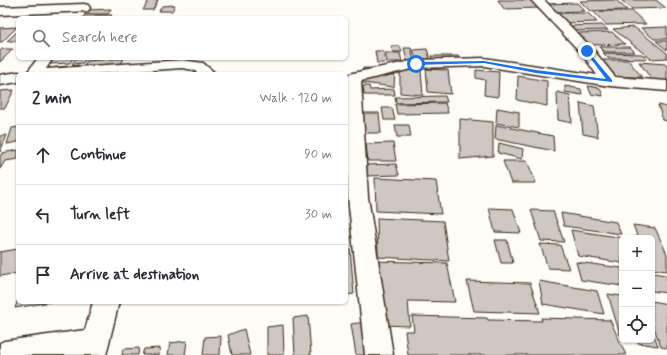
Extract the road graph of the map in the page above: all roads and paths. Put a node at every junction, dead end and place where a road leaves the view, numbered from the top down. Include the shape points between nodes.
1 (537, 0) edge
2 (83, 9) edge
3 (0, 11) edge
4 (44, 60) edge
5 (36, 72) edge
6 (85, 72) edge
7 (206, 72) edge
8 (16, 77) edge
9 (0, 80) edge
10 (350, 80) edge
11 (610, 81) junction
12 (667, 86) edge
13 (105, 304) edge
14 (94, 348) edge
15 (4, 355) edge
16 (379, 355) edge

1 - 11 street via 587,51
2 - 3 street
4 - 5 street
6 - 7 street via 182,64 198,66
8 - 9 street
10 - 11 street via 416,64 484,62
10 - 16 street via 358,197
11 - 12 street
13 - 14 street
14 - 15 street

